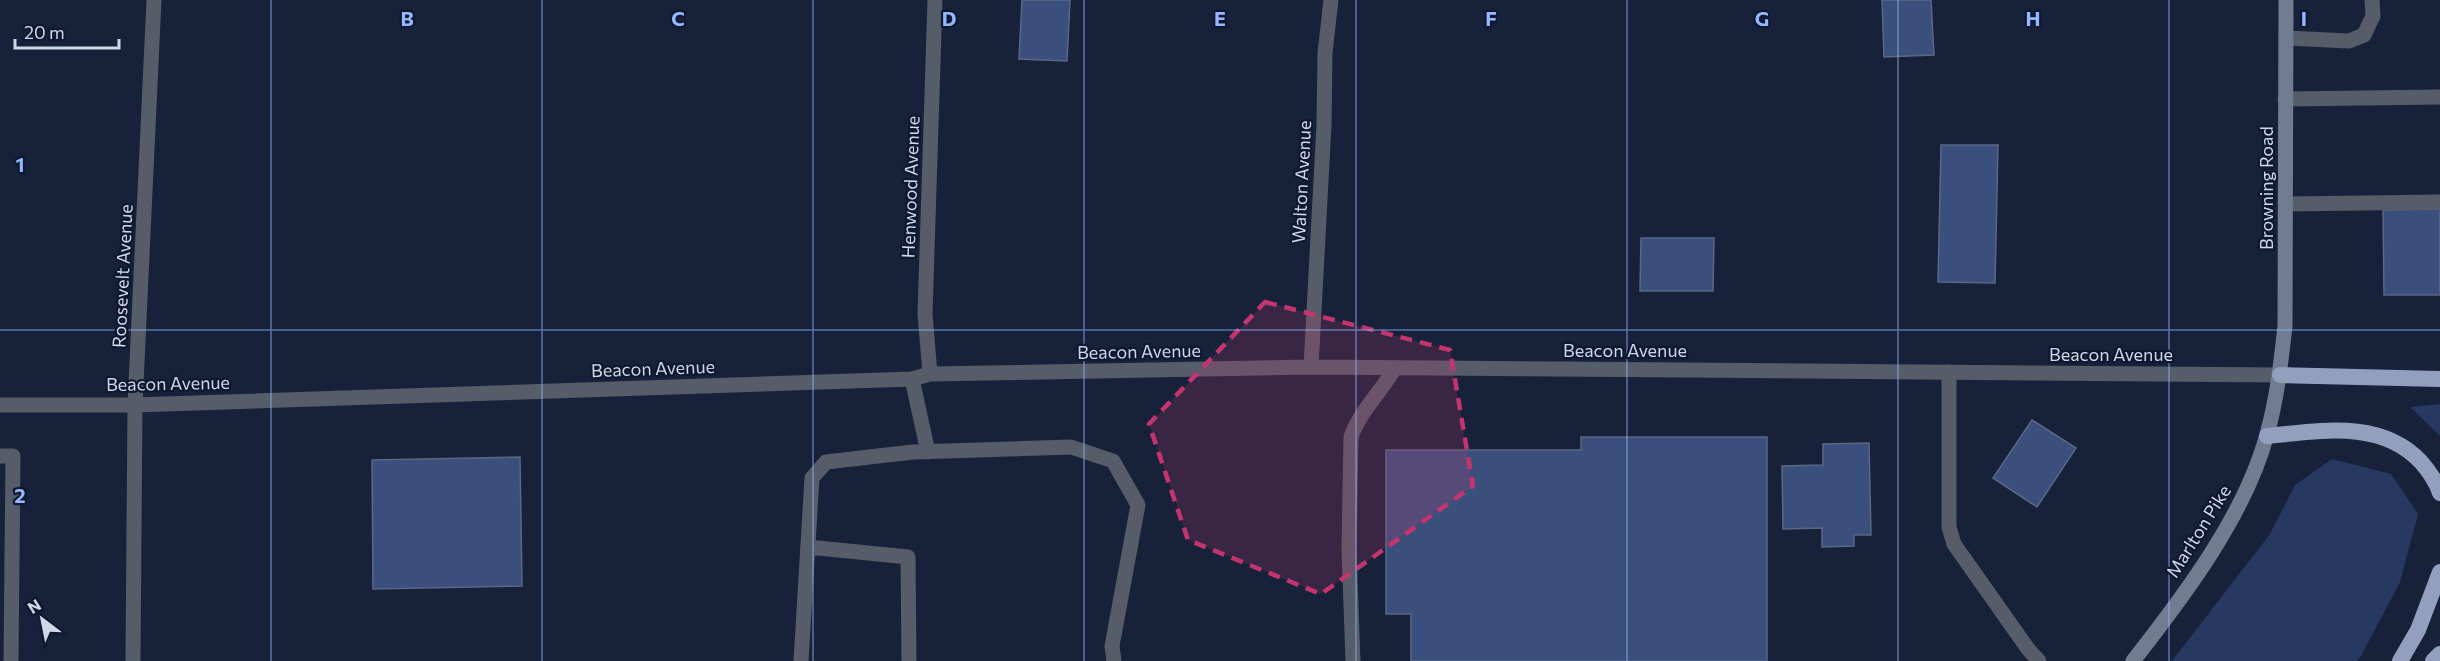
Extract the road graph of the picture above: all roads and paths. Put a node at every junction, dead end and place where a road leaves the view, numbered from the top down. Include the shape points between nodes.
1 (154, 0) edge
2 (935, 0) edge
3 (1331, 0) edge
4 (2286, 0) edge
5 (2372, 0) edge
6 (2286, 38) junction
7 (2440, 97) edge
8 (2285, 99) junction
9 (2440, 202) edge
10 (2285, 204) junction
11 (1311, 367) junction
12 (1395, 368) junction
13 (1949, 372) junction
14 (930, 374) junction
15 (2280, 375) junction
16 (912, 379) junction
17 (2440, 379) edge
18 (0, 405) edge
19 (135, 405) junction
20 (2267, 436) junction
21 (928, 452) junction
22 (0, 456) edge
23 (2440, 493) edge
24 (808, 547) junction
25 (2440, 572) edge
26 (2440, 654) edge
27 (11, 661) edge
28 (133, 661) edge
29 (801, 661) edge
30 (909, 661) edge
31 (1114, 661) edge
32 (1353, 661) edge
33 (2039, 661) edge
34 (2133, 661) edge
35 (2400, 661) edge
36 (2433, 661) edge

1 - 19 street, Roosevelt Avenue
2 - 14 street, Henwood Avenue via 925,314
3 - 11 street, Walton Avenue via 1325,53
4 - 6 main road, Browning Road
5 - 6 street via 2373,16 2364,35 2349,41
6 - 8 main road, Browning Road
7 - 8 street
8 - 10 main road, Browning Road
9 - 10 street
10 - 15 main road, Browning Road via 2285,326
11 - 12 street, Beacon Avenue
11 - 14 street, Beacon Avenue
12 - 13 street, Beacon Avenue
12 - 32 street via 1356,422 1351,437 1348,549
13 - 15 street, Beacon Avenue
13 - 33 street via 1949,527 1954,544
14 - 16 street, Beacon Avenue
15 - 17 highway
15 - 20 main road, Marlton Pike
16 - 19 street, Beacon Avenue
16 - 21 street
18 - 19 street, Beacon Avenue
19 - 28 street, Roosevelt Avenue
20 - 23 highway via 2348,431 2391,439 2411,451
20 - 34 main road, Marlton Pike via 2251,480 2223,534
21 - 24 street via 826,462 812,478
21 - 31 street via 1071,447 1113,461 1138,505 1112,646
22 - 27 street via 13,456
24 - 29 street
24 - 30 street via 908,557
25 - 35 highway via 2418,630
26 - 36 highway

